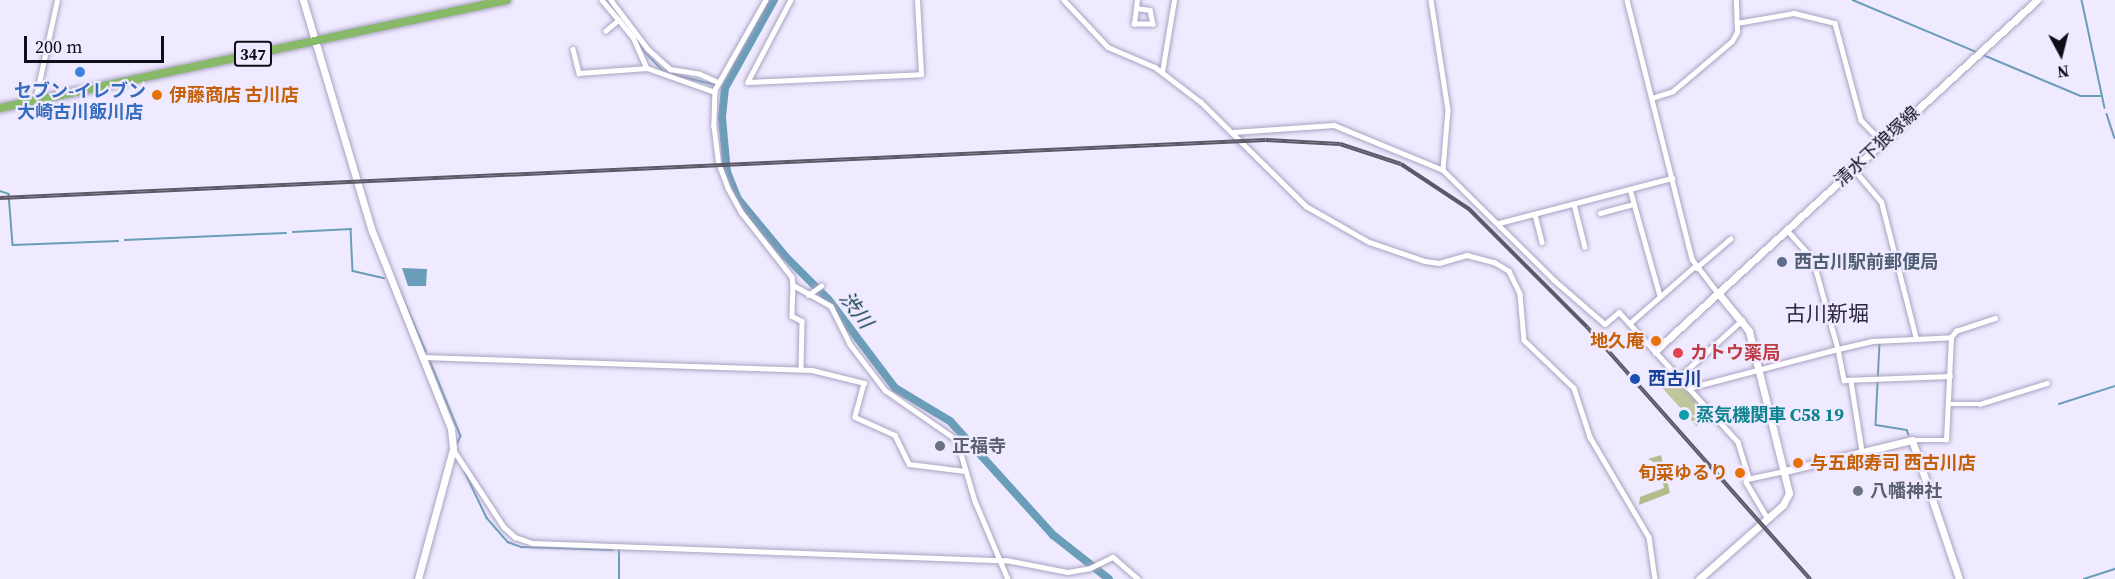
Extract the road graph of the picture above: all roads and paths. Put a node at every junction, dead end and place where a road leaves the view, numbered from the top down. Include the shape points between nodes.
1 (57, 0) edge
2 (303, 0) edge
3 (507, 0) edge
4 (602, 0) edge
5 (611, 0) edge
6 (766, 0) edge
7 (791, 0) edge
8 (917, 0) edge
9 (1064, 0) edge
10 (1137, 0) edge
11 (1174, 0) edge
12 (1431, 0) edge
13 (1627, 0) edge
14 (1736, 0) edge
15 (2037, 0) edge
16 (1137, 8) junction
17 (619, 20) junction
18 (1737, 23) junction
19 (606, 31) dead end
20 (317, 41) junction
21 (573, 50) dead end
22 (647, 68) junction
23 (1162, 72) junction
24 (716, 87) junction
25 (1652, 98) junction
26 (35, 101) junction
27 (0, 108) edge
28 (1233, 132) junction
29 (1882, 142) junction
30 (1443, 170) junction
31 (1853, 170) junction
32 (1672, 178) junction
33 (1630, 189) junction
34 (1574, 204) junction
35 (1634, 204) junction
36 (1600, 213) dead end
37 (1535, 214) junction
38 (1499, 223) junction
39 (1787, 230) junction
40 (1730, 239) dead end
41 (1542, 242) dead end
42 (1585, 247) dead end
43 (1695, 267) junction
44 (793, 285) junction
45 (820, 285) dead end
46 (1718, 293) junction
47 (808, 295) junction
48 (1660, 297) junction
49 (1995, 318) dead end
50 (1742, 320) junction
51 (1630, 323) junction
52 (1950, 337) junction
53 (1916, 339) junction
54 (1838, 349) junction
55 (1655, 351) junction
56 (423, 357) junction
57 (801, 369) junction
58 (1759, 370) junction
59 (1950, 376) junction
60 (1679, 377) junction
61 (1851, 381) junction
62 (2047, 382) dead end
63 (1689, 388) junction
64 (1949, 404) junction
65 (1912, 440) junction
66 (453, 449) junction
67 (1862, 451) junction
68 (965, 471) junction
69 (1785, 471) junction
70 (1747, 479) junction
71 (1768, 519) junction
72 (1001, 560) junction
73 (418, 579) edge
74 (1008, 579) edge
75 (1138, 579) edge
76 (1655, 579) edge
77 (1699, 579) edge
78 (1959, 579) edge

1 - 26 street
2 - 20 main road
3 - 20 highway, 347
4 - 17 street
5 - 24 street via 648,49 670,69 700,74
6 - 24 street
7 - 8 street via 748,82 921,74
9 - 23 street via 1108,47
10 - 16 street
11 - 23 street
12 - 30 street via 1448,110
13 - 25 street
14 - 18 street
15 - 29 main road, 清水下狼塚線
16 - 16 street via 1134,24 1153,24 1150,10
17 - 19 street
17 - 22 street via 633,37
18 - 25 street via 1735,36 1718,54 1672,91
18 - 29 street via 1794,13 1835,23 1861,120
20 - 26 highway, 347
20 - 56 main road via 372,231
21 - 22 street via 579,73
22 - 24 street
23 - 28 street
24 - 44 street via 714,126 719,164 728,188 742,213 792,276
25 - 32 street
26 - 27 highway, 347
28 - 30 street via 1334,125
28 - 76 street via 1241,145 1302,203 1369,242 1432,263 1476,256 1494,262 1514,276 1520,294 1524,340 1574,388 1590,437 1649,537
29 - 31 main road, 清水下狼塚線
30 - 38 street
31 - 39 main road, 清水下狼塚線
31 - 53 street via 1881,202
32 - 33 street
32 - 43 street
33 - 34 street
33 - 35 street
34 - 37 street
34 - 42 street
35 - 36 street
35 - 48 street
37 - 38 street
37 - 41 street
38 - 51 street via 1554,280 1605,324 1619,312
39 - 46 main road, 清水下狼塚線
39 - 54 street via 1813,259
40 - 43 street
43 - 46 street
43 - 48 street
44 - 47 street
44 - 57 street via 792,316 802,321
45 - 47 street
46 - 50 main road
46 - 55 main road, 清水下狼塚線
47 - 68 street via 831,306 850,344 885,390 957,440 966,461
48 - 51 street
49 - 52 street via 1956,331
50 - 58 main road
50 - 60 street
51 - 55 street
52 - 53 street
52 - 59 street
53 - 54 street via 1872,341
54 - 58 street
54 - 61 street via 1844,380
55 - 60 street
56 - 57 street
56 - 66 main road via 451,429
57 - 68 street via 864,383 855,417 895,435 909,464
58 - 63 street
58 - 69 main road
59 - 61 street
59 - 64 street
60 - 63 street
61 - 67 street
62 - 64 street via 1980,404
63 - 70 street via 1741,446
64 - 65 street via 1946,440
65 - 67 main road
65 - 78 main road
66 - 72 street via 504,527 515,537 532,543
66 - 73 main road
67 - 69 main road
68 - 72 street
69 - 70 street
69 - 71 main road via 1788,496
70 - 71 street
71 - 77 main road
72 - 74 street
72 - 75 street via 1068,572 1090,568 1113,557

